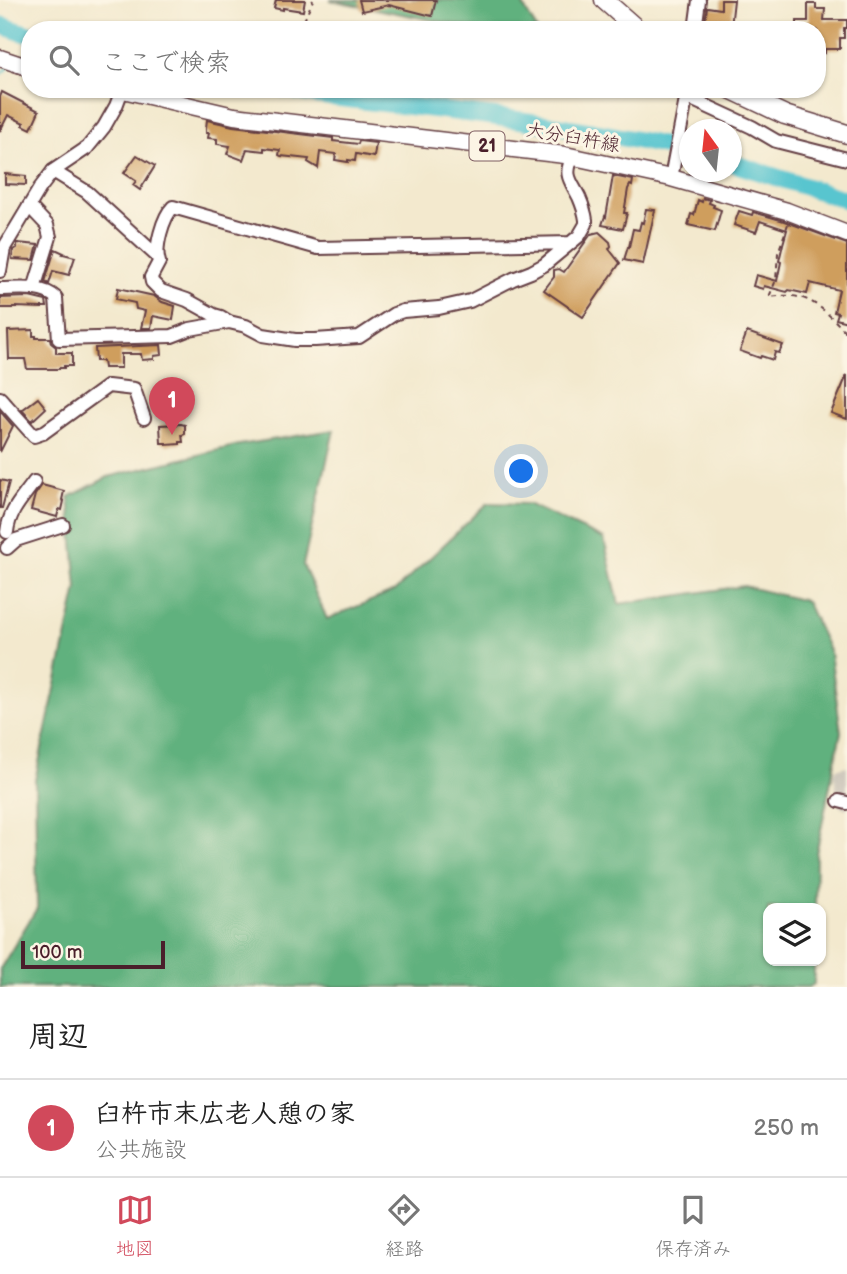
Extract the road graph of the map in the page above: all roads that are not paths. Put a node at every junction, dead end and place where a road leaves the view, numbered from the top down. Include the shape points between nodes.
1 (604, 0) edge
2 (699, 0) edge
3 (628, 21) edge
4 (696, 21) edge
5 (0, 58) edge
6 (21, 65) edge
7 (118, 98) edge
8 (156, 98) edge
9 (686, 98) edge
10 (696, 98) edge
11 (749, 98) edge
12 (847, 134) edge
13 (573, 157) junction
14 (847, 159) edge
15 (53, 171) junction
16 (672, 173) junction
17 (29, 206) junction
18 (847, 233) edge
19 (570, 243) junction
20 (157, 256) junction
21 (0, 271) edge
22 (0, 289) edge
23 (34, 289) junction
24 (229, 322) junction
25 (0, 398) edge
26 (144, 418) dead end
27 (34, 482) dead end
28 (63, 525) dead end
29 (7, 538) edge

1 - 3 highway
2 - 4 street
5 - 6 main road
7 - 15 street via 87,148
8 - 13 main road, 大分臼杵線 / 21 via 234,116
9 - 16 street
10 - 14 street via 776,141
11 - 12 highway via 785,115
13 - 16 main road, 大分臼杵線 / 21
13 - 19 street via 569,177 586,224
15 - 17 street
15 - 20 street via 87,192
16 - 18 main road, 大分臼杵線 / 21
17 - 21 street via 4,248
17 - 23 street via 47,225 50,237
19 - 20 street via 318,248 173,206 163,223
19 - 24 street via 544,265 470,301 403,311 359,337 295,340 263,335
20 - 24 street via 152,282 161,291
22 - 23 street
23 - 24 street via 56,298 59,339 172,336
25 - 26 street via 34,436 108,386 134,389
27 - 29 street via 8,520
28 - 29 street

